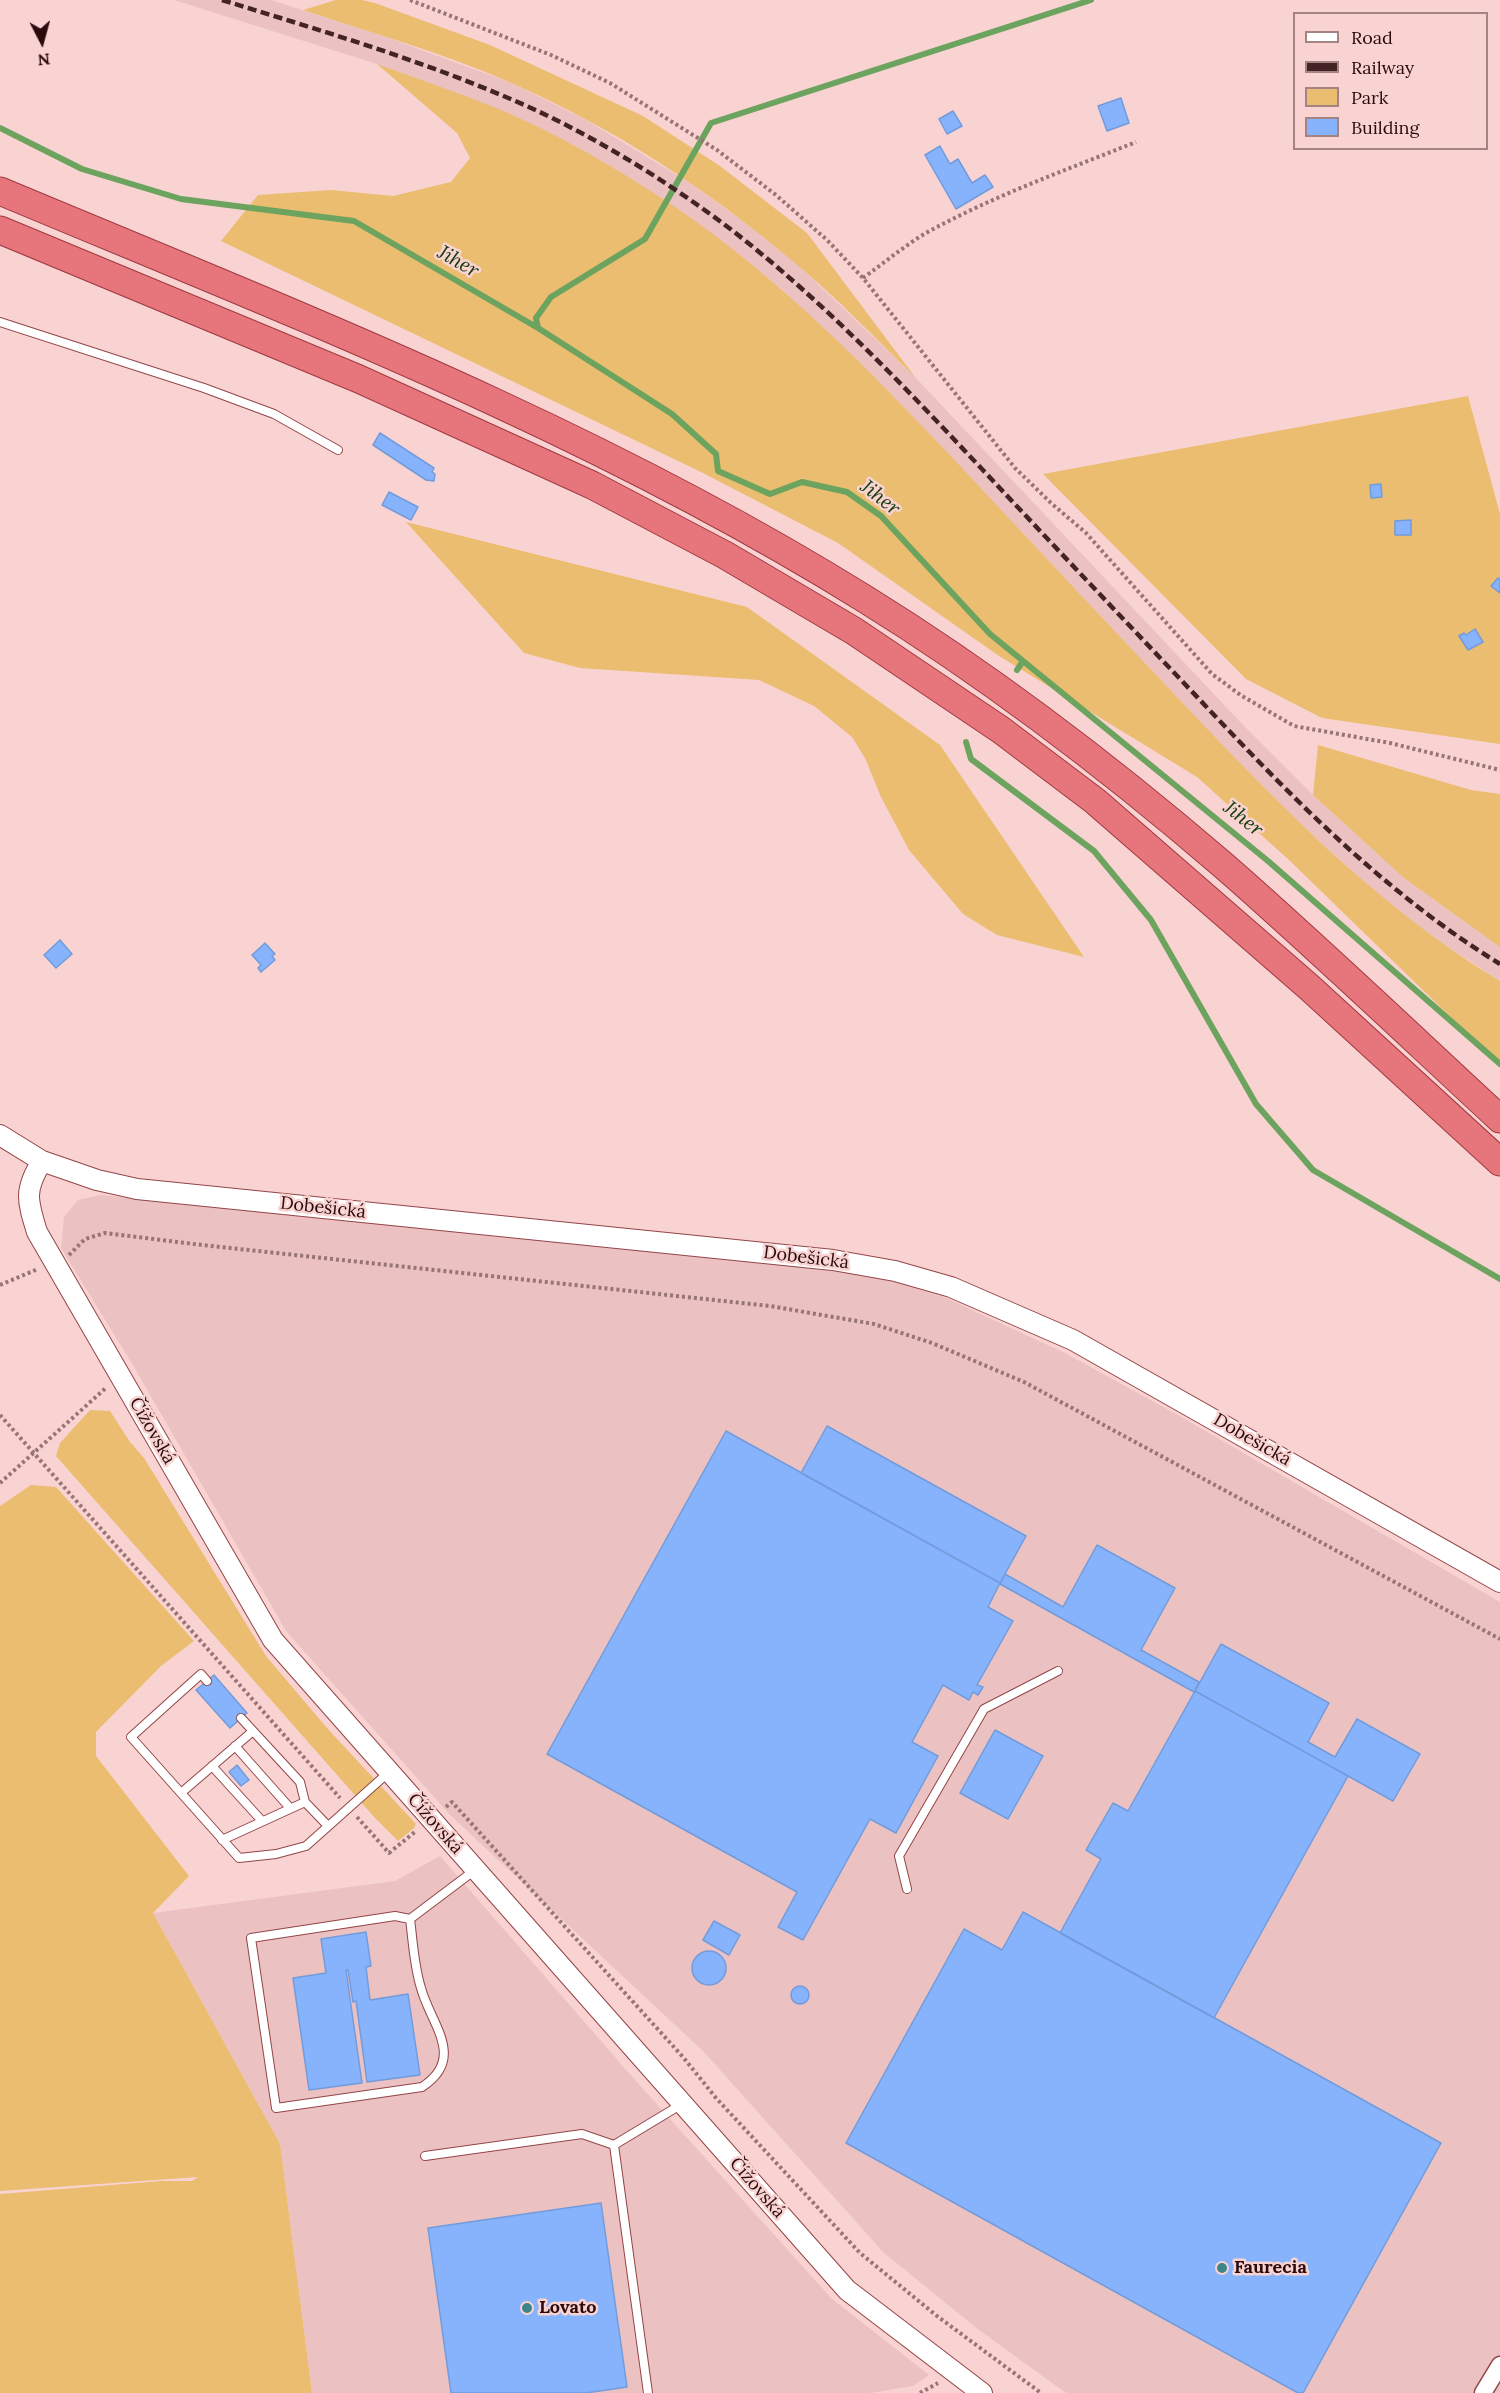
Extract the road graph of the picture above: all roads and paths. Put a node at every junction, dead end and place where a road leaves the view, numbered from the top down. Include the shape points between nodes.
1 (410, 0) edge
2 (1136, 142) dead end
3 (0, 191) edge
4 (0, 230) edge
5 (863, 278) junction
6 (0, 321) edge
7 (338, 450) dead end
8 (1500, 770) edge
9 (1500, 1119) edge
10 (0, 1135) edge
11 (42, 1161) junction
12 (1500, 1162) edge
13 (53, 1262) junction
14 (0, 1285) edge
15 (120, 1375) junction
16 (0, 1415) edge
17 (33, 1453) junction
18 (0, 1483) edge
19 (1500, 1582) edge
20 (1500, 1639) edge
21 (1058, 1671) dead end
22 (207, 1681) dead end
23 (242, 1718) dead end
24 (253, 1731) junction
25 (235, 1746) junction
26 (212, 1766) junction
27 (389, 1772) junction
28 (181, 1793) junction
29 (305, 1802) junction
30 (344, 1802) dead end
31 (290, 1808) junction
32 (351, 1810) dead end
33 (431, 1819) junction
34 (262, 1821) junction
35 (328, 1826) junction
36 (222, 1840) junction
37 (476, 1870) junction
38 (907, 1889) dead end
39 (410, 1919) junction
40 (682, 2104) junction
41 (614, 2145) junction
42 (425, 2156) dead end
43 (1500, 2365) edge
44 (648, 2393) edge
45 (982, 2393) edge
46 (1041, 2393) edge
47 (1483, 2393) edge

1 - 5 path via 551,55 610,83 683,127 776,195
2 - 5 path via 975,209 925,234
3 - 9 highway via 489,399 742,527 865,599 995,685 1115,776 1224,866
4 - 12 highway via 359,379 592,485 725,555 854,631 1001,730 1095,801 1310,988
5 - 8 path via 1015,468 1086,533 1212,674 1294,726 1390,743
6 - 7 lane via 274,414
10 - 11 street, Dobešická
11 - 13 street, Čížovská via 30,1181 30,1210
11 - 19 street, Dobešická via 137,1189 833,1260 895,1271 951,1287 1073,1340
13 - 14 path
13 - 15 street, Čížovská
13 - 20 path via 69,1255 85,1239 105,1233 770,1306 874,1324 932,1343 1024,1382
15 - 17 path
15 - 27 street, Čížovská via 273,1640
16 - 17 path
17 - 18 path
17 - 30 path
21 - 38 lane via 984,1709 899,1856
22 - 28 lane via 201,1674 131,1737
23 - 24 lane
24 - 25 lane
24 - 29 lane via 300,1782
25 - 26 lane
25 - 31 lane
26 - 28 lane
26 - 34 lane
27 - 33 street, Čížovská
27 - 35 lane
28 - 36 lane
29 - 31 lane
29 - 35 lane
31 - 34 lane
32 - 33 path via 389,1853
33 - 37 street, Čížovská
33 - 46 path via 452,1802 860,2253
34 - 36 lane
35 - 36 lane via 306,1845 276,1854 238,1858
37 - 39 lane
37 - 40 street, Čížovská
39 - 39 lane via 417,1976 439,2026 444,2053 442,2067 434,2079 422,2086 276,2108 251,1938 395,1916
40 - 41 lane
40 - 45 street, Čížovská via 847,2290
41 - 42 lane via 582,2134
41 - 44 lane
43 - 47 street

